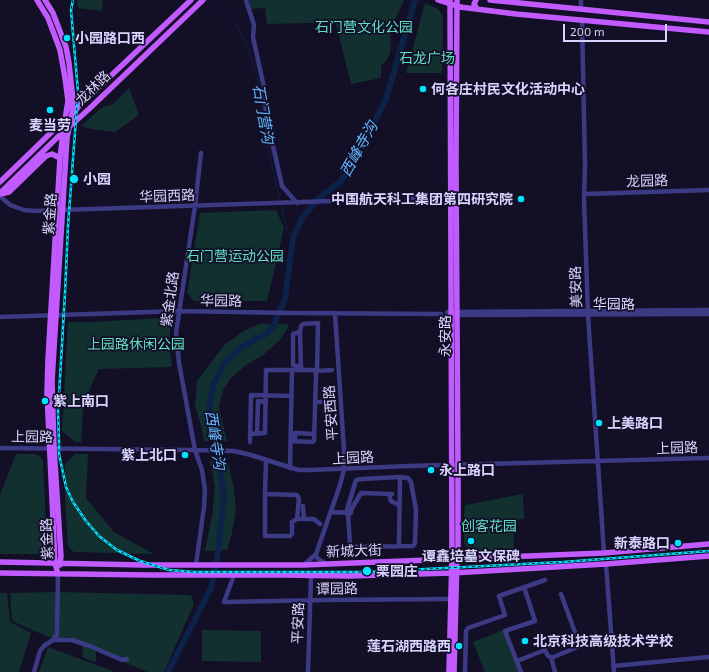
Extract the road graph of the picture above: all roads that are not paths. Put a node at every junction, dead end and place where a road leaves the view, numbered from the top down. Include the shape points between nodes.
1 (37, 0) edge
2 (45, 0) edge
3 (203, 0) edge
4 (246, 0) edge
5 (438, 0) edge
6 (476, 0) edge
7 (490, 0) edge
8 (580, 0) edge
9 (189, 1) edge
10 (450, 2) edge
11 (457, 3) edge
12 (477, 9) junction
13 (581, 9) junction
14 (582, 20) junction
15 (693, 20) junction
16 (709, 22) edge
17 (692, 31) junction
18 (709, 32) edge
19 (72, 114) junction
20 (64, 120) junction
21 (69, 127) junction
22 (63, 132) junction
23 (201, 153) dead end
24 (60, 158) junction
25 (0, 182) edge
26 (709, 190) edge
27 (585, 194) junction
28 (0, 195) edge
29 (408, 198) dead end
30 (451, 198) junction
31 (332, 201) dead end
32 (297, 203) junction
33 (195, 206) junction
34 (60, 210) junction
35 (709, 310) edge
36 (179, 312) junction
37 (588, 313) junction
38 (335, 314) junction
39 (441, 314) dead end
40 (452, 314) junction
41 (709, 314) edge
42 (53, 315) junction
43 (0, 317) edge
44 (300, 332) junction
45 (302, 368) junction
46 (292, 370) junction
47 (332, 370) dead end
48 (317, 372) junction
49 (266, 395) junction
50 (292, 396) junction
51 (266, 402) junction
52 (315, 402) junction
53 (334, 402) dead end
54 (250, 434) junction
55 (257, 434) junction
56 (314, 434) junction
57 (293, 441) junction
58 (250, 442) dead end
59 (0, 448) edge
60 (52, 448) junction
61 (196, 450) junction
62 (709, 458) edge
63 (266, 460) junction
64 (598, 461) junction
65 (455, 465) junction
66 (290, 468) junction
67 (344, 469) junction
68 (400, 478) junction
69 (265, 493) junction
70 (399, 505) junction
71 (304, 506) dead end
72 (331, 512) junction
73 (347, 513) junction
74 (297, 519) junction
75 (304, 519) junction
76 (320, 524) dead end
77 (709, 544) edge
78 (399, 546) junction
79 (604, 553) junction
80 (316, 554) junction
81 (709, 556) edge
82 (454, 559) junction
83 (0, 562) edge
84 (32, 562) junction
85 (58, 563) junction
86 (79, 563) junction
87 (326, 564) junction
88 (606, 564) junction
89 (196, 565) junction
90 (303, 565) junction
91 (454, 572) junction
92 (0, 573) edge
93 (33, 573) junction
94 (58, 574) junction
95 (77, 574) junction
96 (234, 575) junction
97 (311, 576) junction
98 (545, 580) dead end
99 (524, 587) junction
100 (561, 594) dead end
101 (451, 600) junction
102 (310, 601) junction
103 (52, 640) junction
104 (709, 657) edge
105 (551, 658) junction
106 (127, 659) dead end
107 (517, 661) junction
108 (613, 666) junction
109 (34, 672) edge
110 (308, 672) edge
111 (449, 672) edge
112 (454, 672) edge
113 (465, 672) edge
114 (521, 672) edge
115 (556, 672) edge
116 (614, 672) edge

1 - 20 main road, 紫金路 via 56,36 62,60 68,102
2 - 19 main road, 紫金路 via 53,13 66,47 73,100
3 - 21 main road, 龙林路
4 - 32 street via 254,25 254,42 265,92 266,114 282,186
5 - 10 main road
6 - 12 main road via 474,4
7 - 13 main road
8 - 13 street
9 - 19 main road, 龙林路
10 - 11 main road
10 - 30 main road, 永安路
11 - 12 main road
11 - 40 main road, 永安路
12 - 14 main road
13 - 15 main road
14 - 17 main road
14 - 27 street, 美安路
15 - 16 main road
15 - 17 main road via 696,27
17 - 18 main road
19 - 20 main road, 龙林路
19 - 21 main road, 紫金路
20 - 22 main road, 紫金路
20 - 25 main road, 龙林路
21 - 22 main road, 龙林路
21 - 34 main road, 紫金路
22 - 24 main road, 紫金路
22 - 28 main road, 龙林路
23 - 33 street, 紫金北路
24 - 28 main road via 52,154 46,156 9,192
24 - 34 main road, 紫金路
26 - 27 street, 龙园路
27 - 37 street, 美安路
28 - 34 street, 华园西路 via 10,205 24,210
29 - 30 street
30 - 40 main road, 永安路
31 - 32 street, 华园西路
32 - 33 street, 华园西路
33 - 34 street, 华园西路
33 - 36 street, 紫金北路
34 - 42 main road, 紫金路
35 - 37 street, 华园路
36 - 38 street, 华园路
36 - 42 street, 华园路
36 - 61 street, 紫金北路 via 176,333 178,360
37 - 40 street, 华园路
37 - 41 street, 华园路
37 - 64 street, 美安路
38 - 39 street, 华园路
38 - 67 street, 平安西路
40 - 65 main road, 永安路
42 - 43 street, 华园路
42 - 60 main road, 紫金路 via 47,393
44 - 45 street
44 - 45 street via 293,334 292,365
44 - 48 street via 303,324 318,323
45 - 46 street
45 - 48 street
46 - 49 street via 266,370
46 - 50 street
47 - 48 street
48 - 52 street
49 - 50 street
49 - 51 street
49 - 54 street via 251,395
50 - 57 street
51 - 55 street via 265,433
51 - 55 street via 258,402
52 - 53 street
52 - 56 street
54 - 55 street
54 - 58 street
56 - 57 street via 295,433
56 - 57 street via 312,442
57 - 66 street
59 - 60 street, 上园路
60 - 61 street, 上园路
60 - 85 main road, 紫金路
61 - 63 street, 上园路 via 232,451
61 - 89 street, 紫金北路 via 205,490
62 - 64 street, 上园路
63 - 66 street, 上园路
63 - 69 street
64 - 65 street, 上园路
64 - 79 street, 美安路
65 - 67 street, 上园路
65 - 82 main road, 永安路 via 458,547
66 - 67 street, 上园路
67 - 72 street, 平安西路
68 - 70 street
68 - 73 street via 356,480
68 - 78 street via 408,478 411,482 416,510 415,543 413,546
69 - 74 street via 297,495
69 - 74 street via 263,538 290,536 292,522
70 - 73 street via 392,501 390,494 361,493 351,513
70 - 78 street
71 - 75 street
72 - 73 street
72 - 80 street, 平安西路
73 - 78 street via 351,548
74 - 75 street
75 - 76 street via 314,519
77 - 79 main road, 新城大街
79 - 82 main road, 新城大街
80 - 87 street via 317,558
80 - 90 street
81 - 88 main road, 新城大街
82 - 87 main road, 新城大街
82 - 91 main road, 永安路
83 - 84 main road, 新城大街
84 - 85 main road, 新城大街
84 - 93 main road via 36,566
85 - 86 main road, 新城大街
85 - 94 main road, 紫金路
86 - 89 main road, 新城大街
86 - 95 main road via 76,568
87 - 90 main road, 新城大街
88 - 91 main road, 新城大街
88 - 108 street
89 - 90 main road, 新城大街
91 - 97 main road, 新城大街
91 - 101 main road, 永安路
91 - 112 main road, 永安路
92 - 93 main road, 新城大街
93 - 94 main road, 新城大街
94 - 95 main road, 新城大街
94 - 103 street via 57,634
95 - 96 main road, 新城大街
96 - 97 main road, 新城大街
96 - 102 street, 谭园路 via 224,602
97 - 102 street, 平安路
98 - 99 street
99 - 107 street via 534,621 505,631
99 - 113 street via 499,596 505,615 468,628
100 - 105 street via 580,646
101 - 102 street, 谭园路
101 - 111 main road, 永安路
102 - 110 street, 平安路
103 - 106 street via 72,640 122,660
103 - 109 street via 40,651
104 - 108 street
105 - 107 street via 545,650
105 - 115 street
107 - 114 street
108 - 116 street

